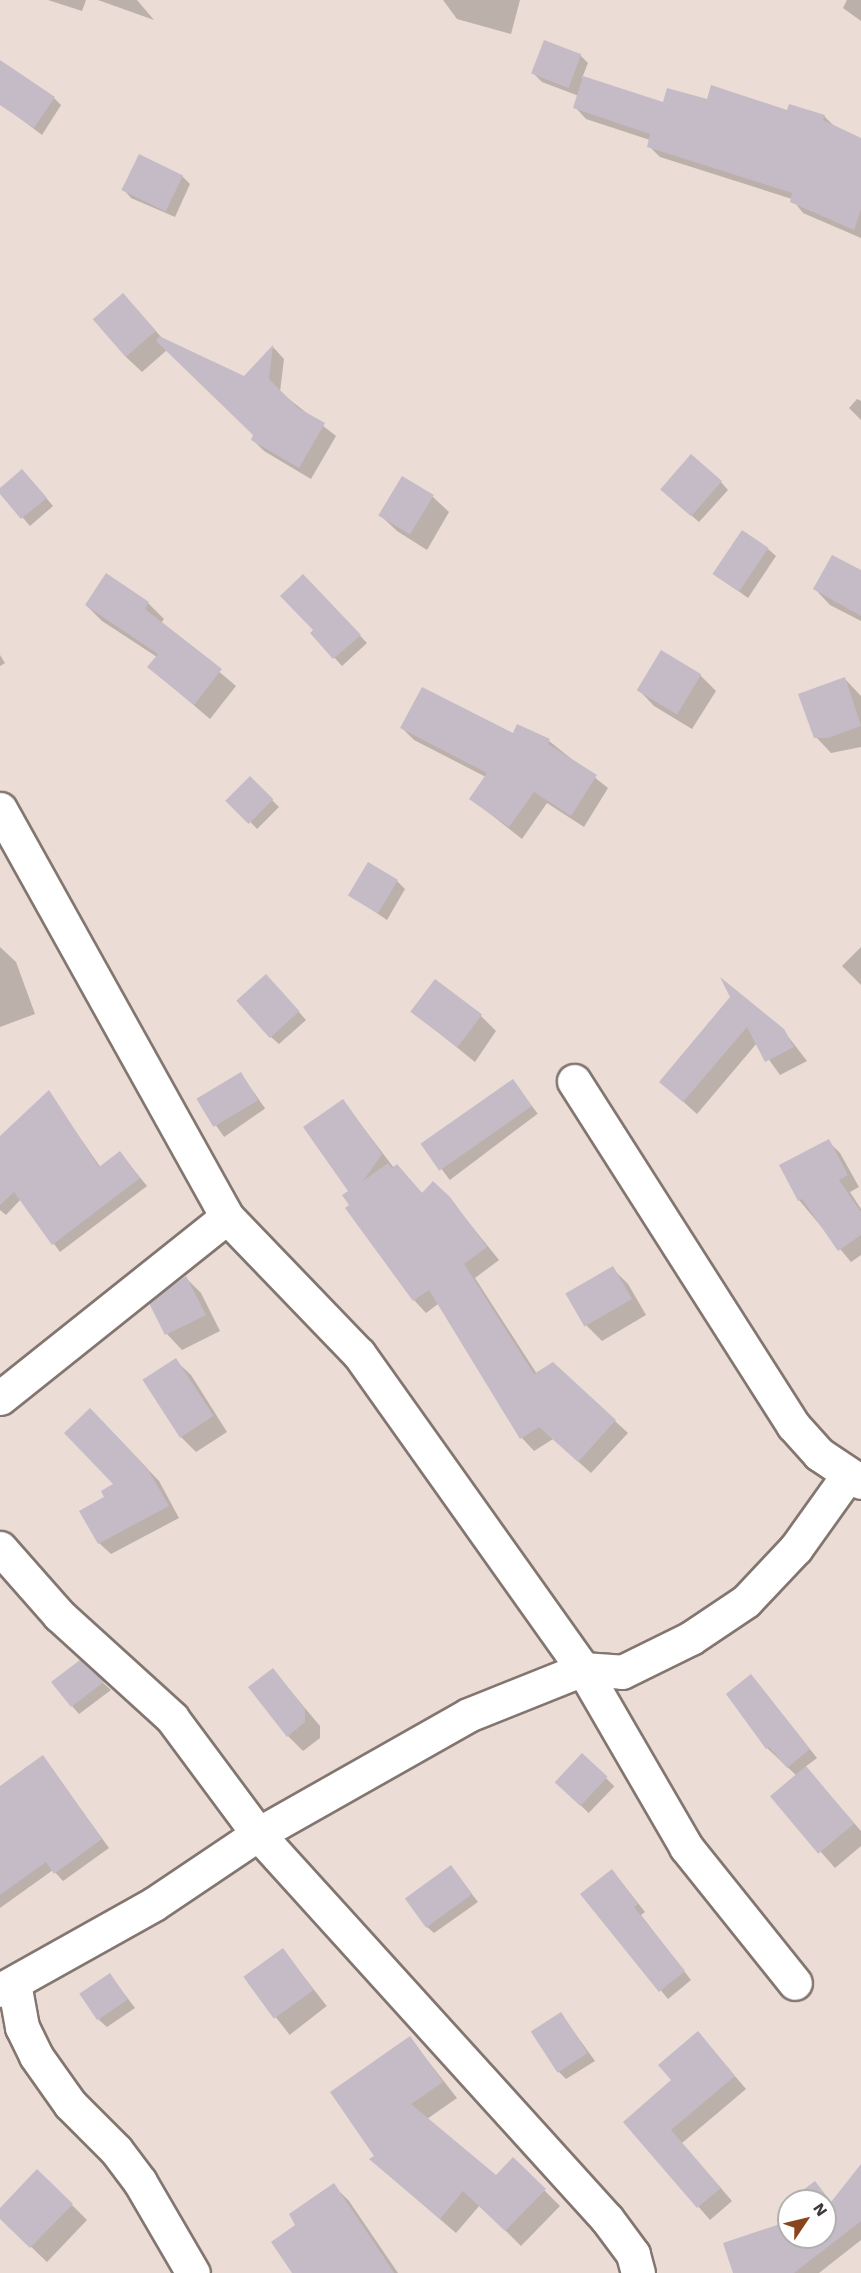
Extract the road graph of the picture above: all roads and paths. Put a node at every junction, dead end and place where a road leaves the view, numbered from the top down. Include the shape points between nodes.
1 (0, 809) edge
2 (574, 1081) dead end
3 (227, 1217) junction
4 (0, 1398) edge
5 (855, 1478) edge
6 (0, 1548) edge
7 (584, 1669) junction
8 (258, 1834) junction
9 (795, 1983) dead end
10 (7, 1986) edge
11 (193, 2273) edge
12 (638, 2273) edge

1 - 3 street
2 - 5 street via 793,1425 819,1454
3 - 4 street
3 - 7 street via 358,1354
5 - 7 street via 746,1600 691,1638 622,1672
6 - 8 street via 59,1615 172,1718
7 - 8 street via 468,1715
7 - 9 street via 687,1848
8 - 10 street via 154,1904
8 - 12 street via 607,2219 633,2254
10 - 11 street via 36,2056 70,2104 103,2135 140,2182

